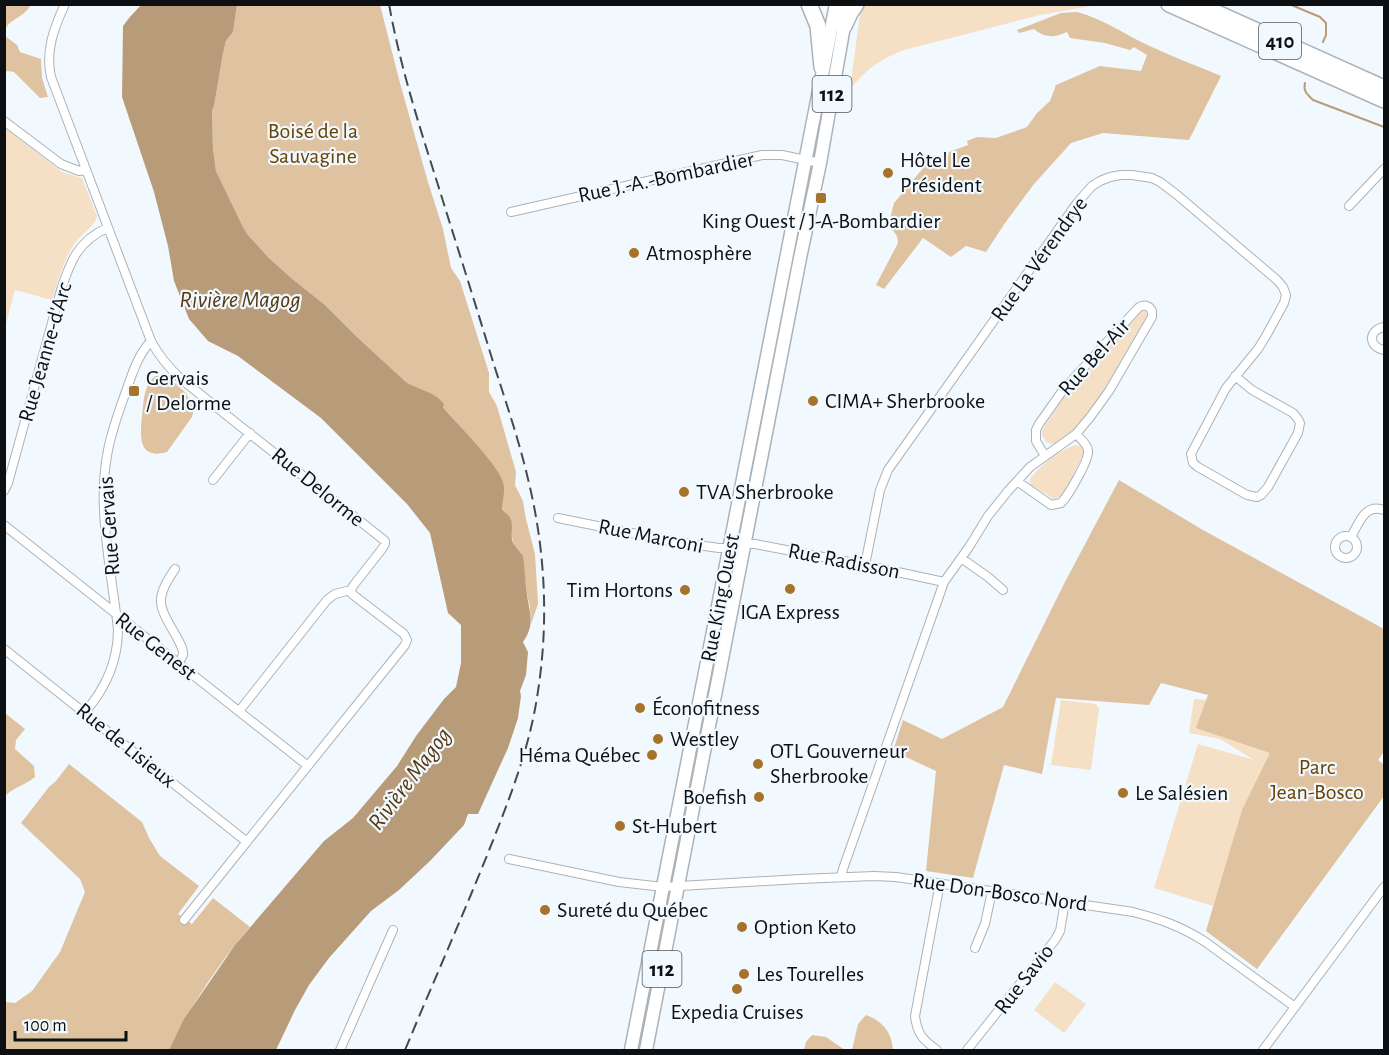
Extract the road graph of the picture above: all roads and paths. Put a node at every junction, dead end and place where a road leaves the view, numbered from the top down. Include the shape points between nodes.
1 (65, 4) edge
2 (809, 4) edge
3 (836, 4) edge
4 (847, 4) edge
5 (856, 4) edge
6 (1158, 4) edge
7 (1169, 4) edge
8 (1191, 8) edge
9 (844, 26) junction
10 (822, 67) junction
11 (1384, 88) edge
12 (1384, 100) edge
13 (4, 121) edge
14 (805, 159) junction
15 (820, 163) junction
16 (1384, 169) edge
17 (86, 170) junction
18 (1349, 206) dead end
19 (512, 212) dead end
20 (107, 228) junction
21 (1384, 327) edge
22 (151, 341) junction
23 (1384, 350) edge
24 (1235, 376) junction
25 (250, 433) junction
26 (1076, 434) junction
27 (1045, 456) junction
28 (213, 480) dead end
29 (1017, 481) junction
30 (4, 491) edge
31 (1384, 510) edge
32 (558, 518) dead end
33 (4, 525) edge
34 (1351, 537) dead end
35 (744, 544) junction
36 (729, 548) junction
37 (961, 558) junction
38 (865, 565) junction
39 (175, 569) dead end
40 (944, 582) junction
41 (351, 590) junction
42 (1003, 590) dead end
43 (117, 614) junction
44 (4, 649) edge
45 (178, 663) junction
46 (240, 711) junction
47 (85, 712) junction
48 (308, 766) junction
49 (247, 842) junction
50 (509, 859) dead end
51 (841, 877) junction
52 (940, 883) junction
53 (663, 887) junction
54 (678, 887) junction
55 (1384, 887) edge
56 (992, 891) junction
57 (1065, 901) junction
58 (184, 920) dead end
59 (393, 930) dead end
60 (975, 948) dead end
61 (1295, 1007) junction
62 (340, 1050) edge
63 (632, 1050) edge
64 (646, 1050) edge
65 (937, 1050) edge
66 (968, 1050) edge
67 (1263, 1050) edge

1 - 17 street, Rue Delorme via 52,36 49,69
2 - 10 highway via 819,32
3 - 10 main road, Rue King Ouest / 112
4 - 9 main road, Rue King Ouest / 112
5 - 9 highway
6 - 8 highway
7 - 8 highway, 410
8 - 11 highway, 410
8 - 12 highway, 410
9 - 15 main road, Rue King Ouest / 112
10 - 14 main road, Rue King Ouest / 112
13 - 17 street via 61,164
14 - 15 street, Rue J.-A.-Bombardier
14 - 19 street, Rue J.-A.-Bombardier via 762,155
14 - 36 main road, Rue King Ouest / 112
15 - 35 main road, Rue King Ouest / 112
16 - 18 street
17 - 20 street, Rue Delorme
20 - 22 street, Rue Delorme
20 - 30 street, Rue Jeanne-d'Arc via 83,244 69,267
21 - 23 street via 1378,328 1372,338 1375,346
22 - 25 street, Rue Delorme via 170,369
22 - 43 street, Rue Gervais via 138,358 106,456 105,516
24 - 24 street, Rue La Vérendrye via 1191,454 1193,463 1203,471 1257,497 1268,487 1298,433 1299,423 1293,413
24 - 38 street, Rue La Vérendrye via 1258,349 1281,308 1286,295 1281,284 1160,182 1132,175 1100,181 1077,203 888,470 880,490
25 - 28 street
25 - 41 street, Rue Delorme via 385,541
26 - 27 street, Rue Bel-Air
26 - 27 street, Rue Bel-Air via 1109,391 1152,317 1149,307 1138,308 1059,395 1036,430 1036,441
26 - 29 street, Rue Bel-Air via 1088,448 1088,457 1061,503 1051,505
27 - 29 street, Rue Bel-Air
29 - 37 street, Rue Bel-Air
31 - 34 street via 1368,511
32 - 36 street, Rue Marconi via 676,542
33 - 43 street, Rue Genest
35 - 36 street, Rue Marconi
35 - 38 street, Rue Radisson
35 - 54 main road, Rue King Ouest / 112
36 - 53 main road, Rue King Ouest / 112
37 - 40 street, Rue Bel-Air
37 - 42 street
38 - 40 street, Rue Radisson
39 - 45 street via 160,600 182,650
40 - 51 street, Rue Bel-Air
41 - 46 street via 327,600
41 - 48 street via 356,598 404,633 407,640
43 - 45 street, Rue Genest
43 - 47 street, Rue Gervais via 118,642 112,668 107,682
44 - 47 street, Rue de Lisieux
45 - 46 street, Rue Genest
46 - 48 street, Rue Genest
47 - 49 street, Rue de Lisieux
48 - 49 street
49 - 58 street
50 - 53 street, Rue Don-Bosco Nord
51 - 52 street, Rue Don-Bosco Nord via 896,877
51 - 54 street, Rue Don-Bosco Nord
52 - 56 street, Rue Don-Bosco Nord
52 - 65 street via 915,1016 921,1037
53 - 54 street, Rue Don-Bosco Nord
53 - 63 main road, Rue King Ouest / 112
54 - 64 main road, Rue King Ouest / 112
55 - 61 street
56 - 57 street, Rue Don-Bosco Nord
56 - 60 street
57 - 61 street, Rue Don-Bosco Nord via 1133,912 1177,926
57 - 66 street, Rue Savio via 1055,940
59 - 62 street
61 - 67 street

